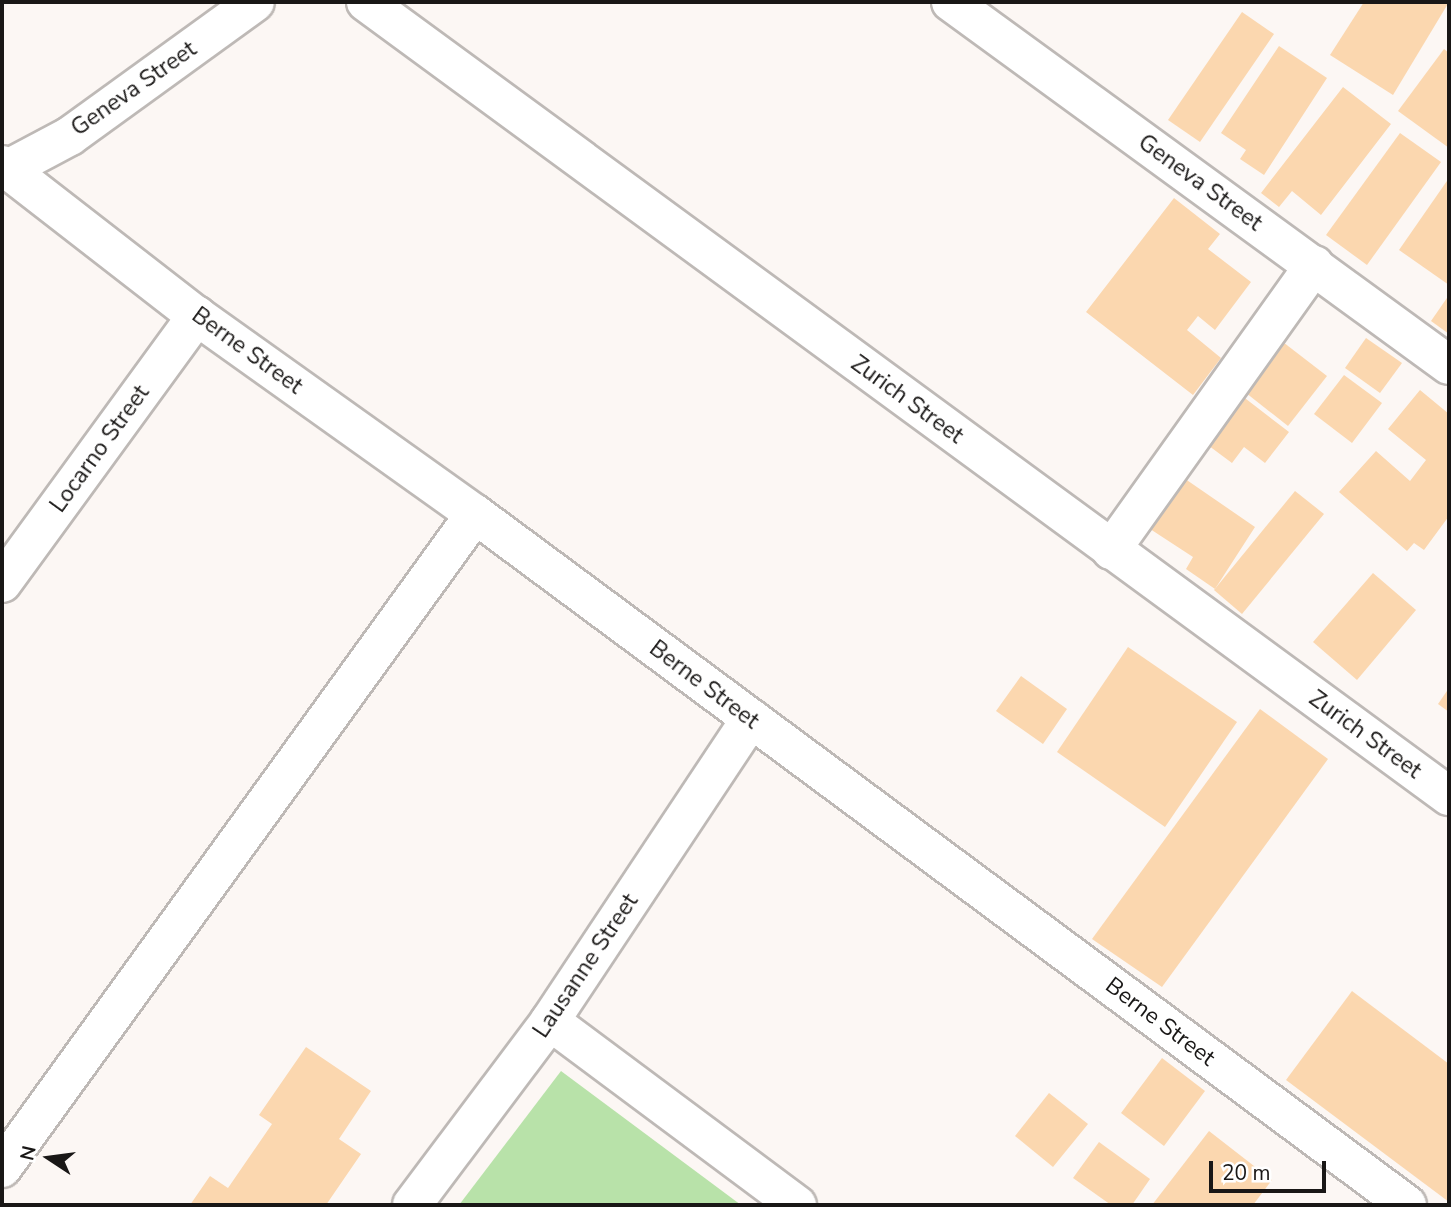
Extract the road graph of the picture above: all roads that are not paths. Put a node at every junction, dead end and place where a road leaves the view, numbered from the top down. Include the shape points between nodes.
1 (255, 2) edge
2 (366, 2) edge
3 (951, 2) edge
4 (5, 167) edge
5 (1314, 265) junction
6 (197, 316) junction
7 (1449, 365) edge
8 (475, 514) junction
9 (1111, 550) junction
10 (2, 583) edge
11 (751, 719) junction
12 (1449, 796) edge
13 (550, 1021) junction
14 (2, 1168) edge
15 (412, 1205) edge
16 (797, 1205) edge
17 (1407, 1205) edge

1 - 4 street, Geneva Street via 80,128
2 - 9 street, Zurich Street
3 - 5 street, Geneva Street
4 - 6 street, Berne Street
5 - 7 street, Geneva Street
5 - 9 street
6 - 8 street, Berne Street
6 - 10 street, Locarno Street
8 - 11 street, Berne Street
8 - 14 street
9 - 12 street, Zurich Street
11 - 13 street, Lausanne Street
11 - 17 street, Berne Street
13 - 15 street, Lausanne Street
13 - 16 street

